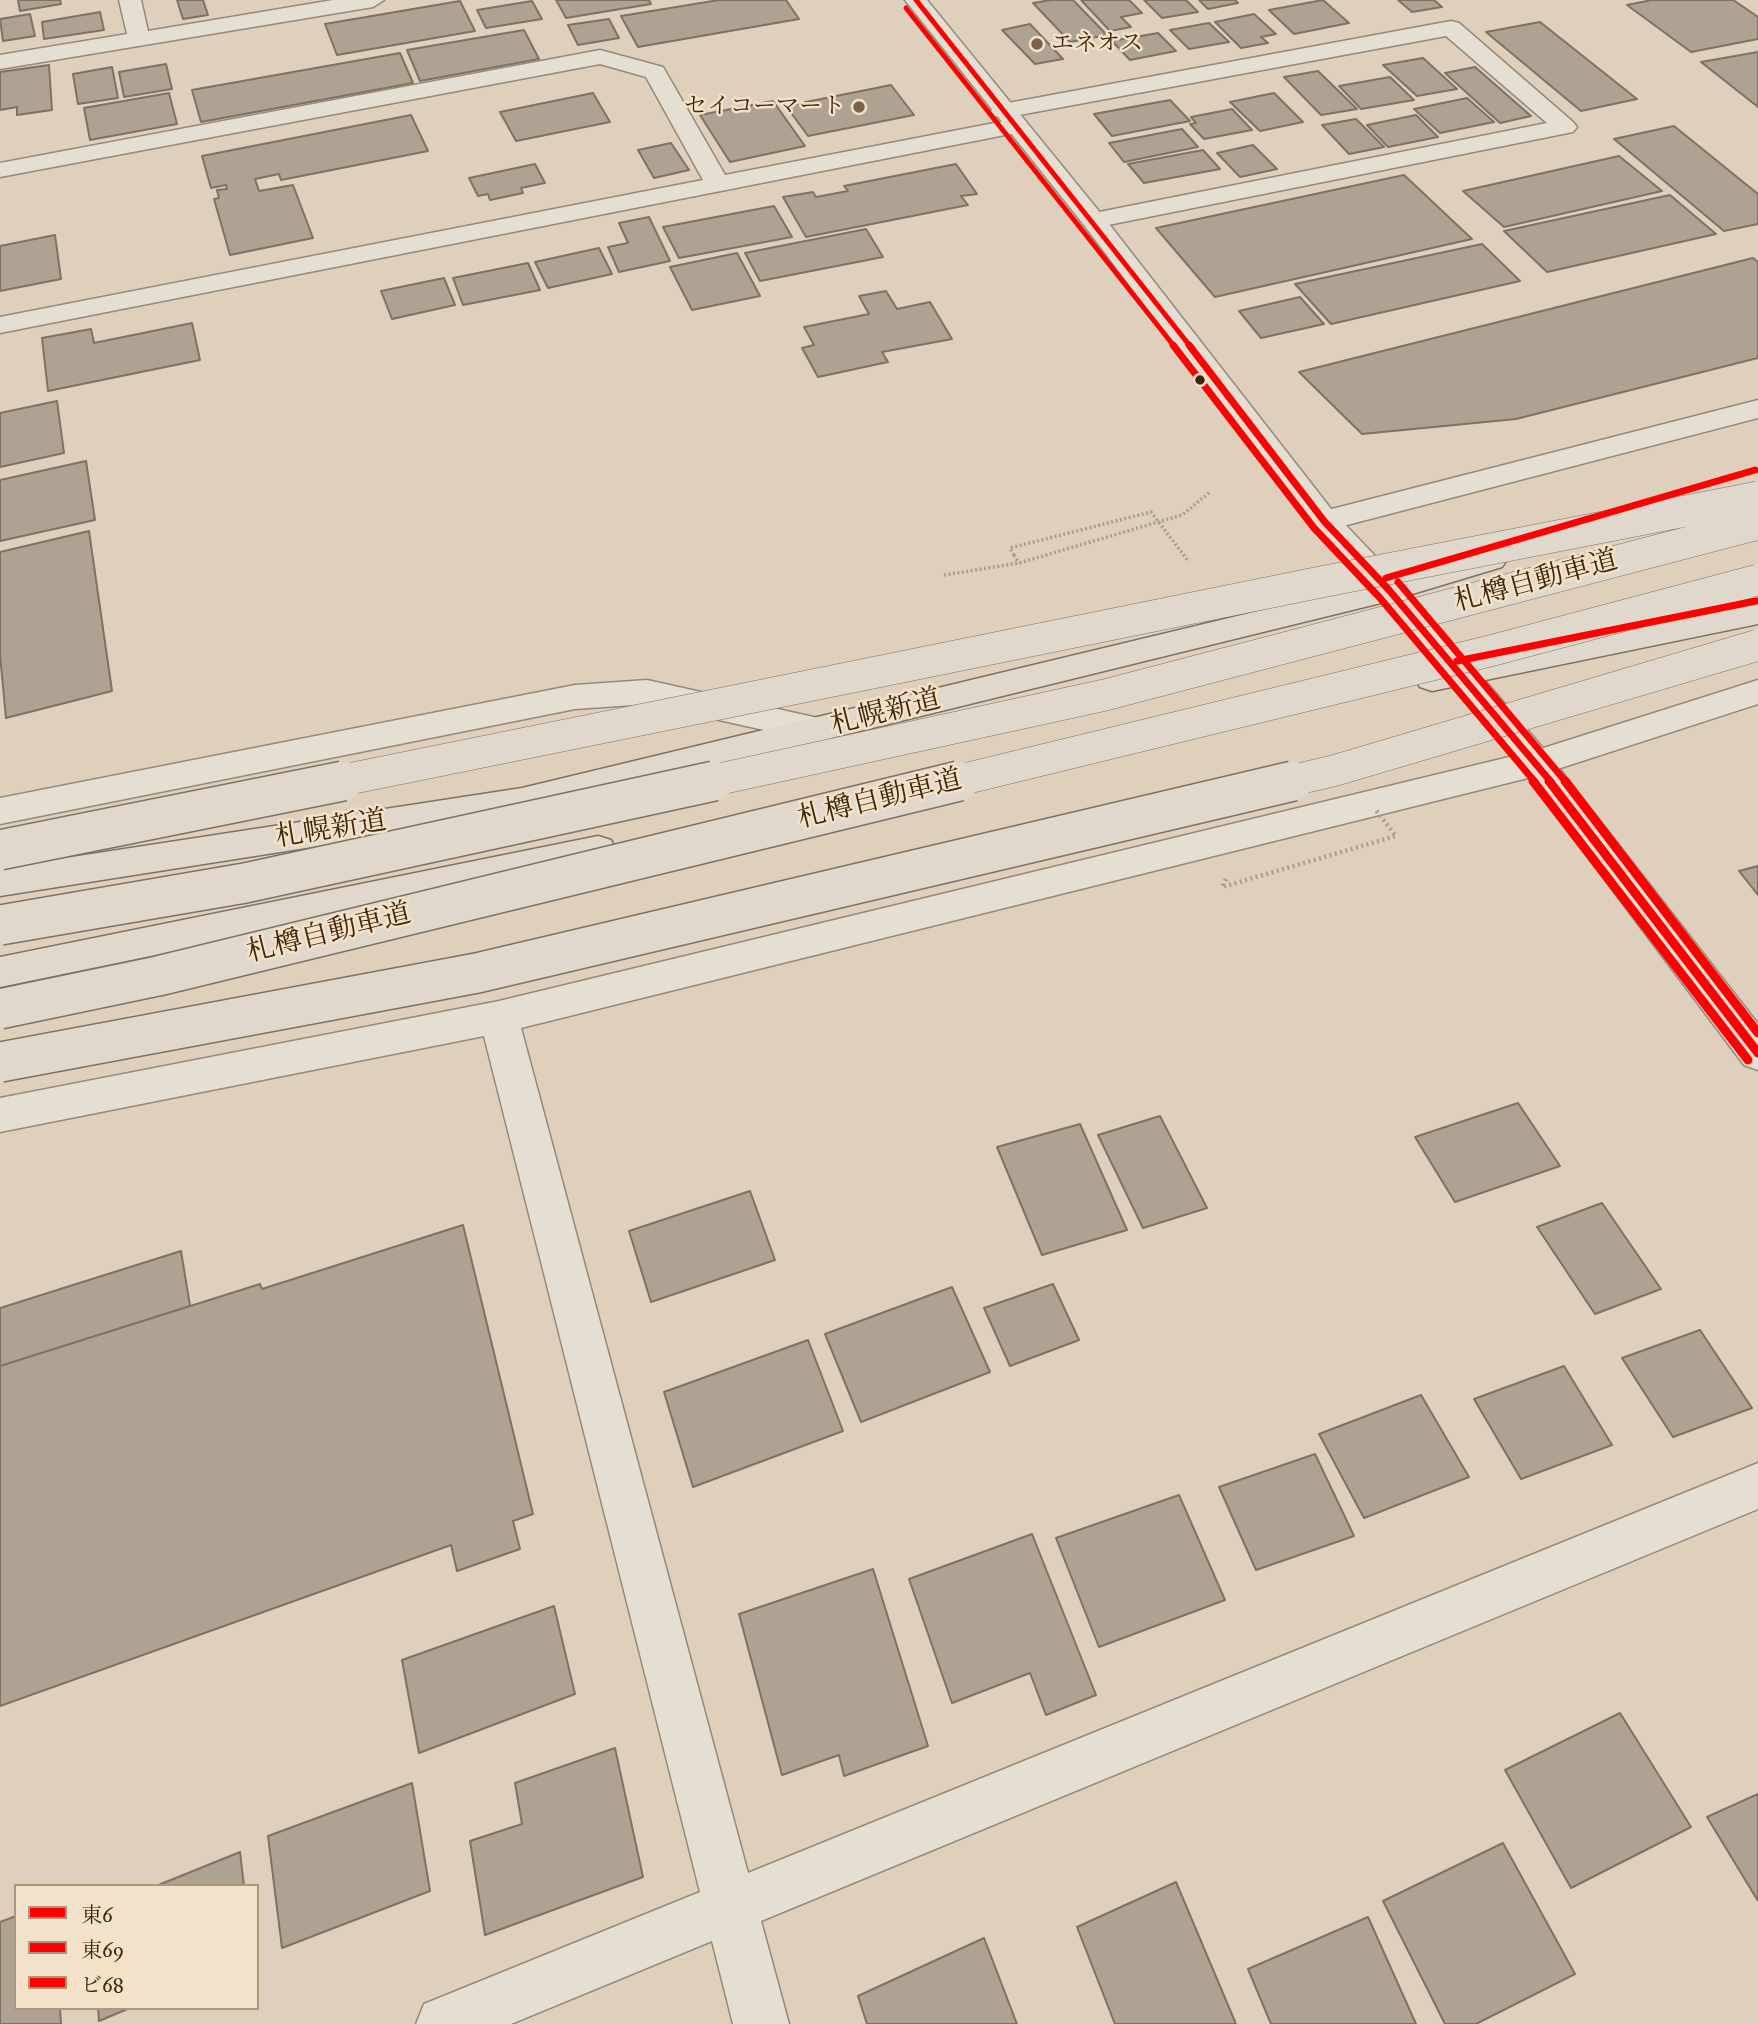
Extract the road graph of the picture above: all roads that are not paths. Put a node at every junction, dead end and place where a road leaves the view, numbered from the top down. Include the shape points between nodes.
1 (130, 0) edge
2 (367, 0) edge
3 (916, 0) edge
4 (139, 38) junction
5 (0, 62) edge
6 (1009, 119) junction
7 (0, 170) edge
8 (718, 184) junction
9 (1093, 220) junction
10 (0, 325) edge
11 (1758, 409) edge
12 (1758, 482) edge
13 (1758, 498) edge
14 (1324, 521) junction
15 (1758, 524) edge
16 (1758, 580) edge
17 (1389, 590) junction
18 (1758, 612) edge
19 (1758, 645) edge
20 (1459, 673) junction
21 (1758, 692) edge
22 (818, 730) junction
23 (1536, 763) junction
24 (0, 811) edge
25 (0, 850) edge
26 (0, 882) edge
27 (0, 925) edge
28 (0, 972) edge
29 (0, 1009) edge
30 (499, 1017) junction
31 (1758, 1053) edge
32 (0, 1062) edge
33 (0, 1115) edge
34 (1758, 1486) edge
35 (730, 1905) junction
36 (444, 2024) edge
37 (761, 2024) edge

1 - 4 street
2 - 4 street
3 - 6 street
4 - 5 street
6 - 8 street
6 - 9 street
6 - 9 street via 1451,28 1565,127
7 - 8 street via 600,57 655,72
8 - 10 street
9 - 14 street
11 - 14 street
12 - 17 highway, 札幌新道
13 - 25 highway, bridge via 1326,580
14 - 17 street
15 - 27 highway, 札樽自動車道, bridge via 1105,695 245,883
16 - 29 highway, 札樽自動車道, bridge via 1449,662 158,976
17 - 20 street
17 - 22 highway, 札幌新道
18 - 20 highway
19 - 32 highway, bridge via 1333,771 477,973
20 - 23 street
20 - 28 highway
21 - 23 street
22 - 24 street via 647,692 575,697
22 - 26 highway, 札幌新道 via 522,801
23 - 30 street
23 - 31 street
30 - 33 street
30 - 35 street
34 - 35 street
35 - 36 street
35 - 37 street

